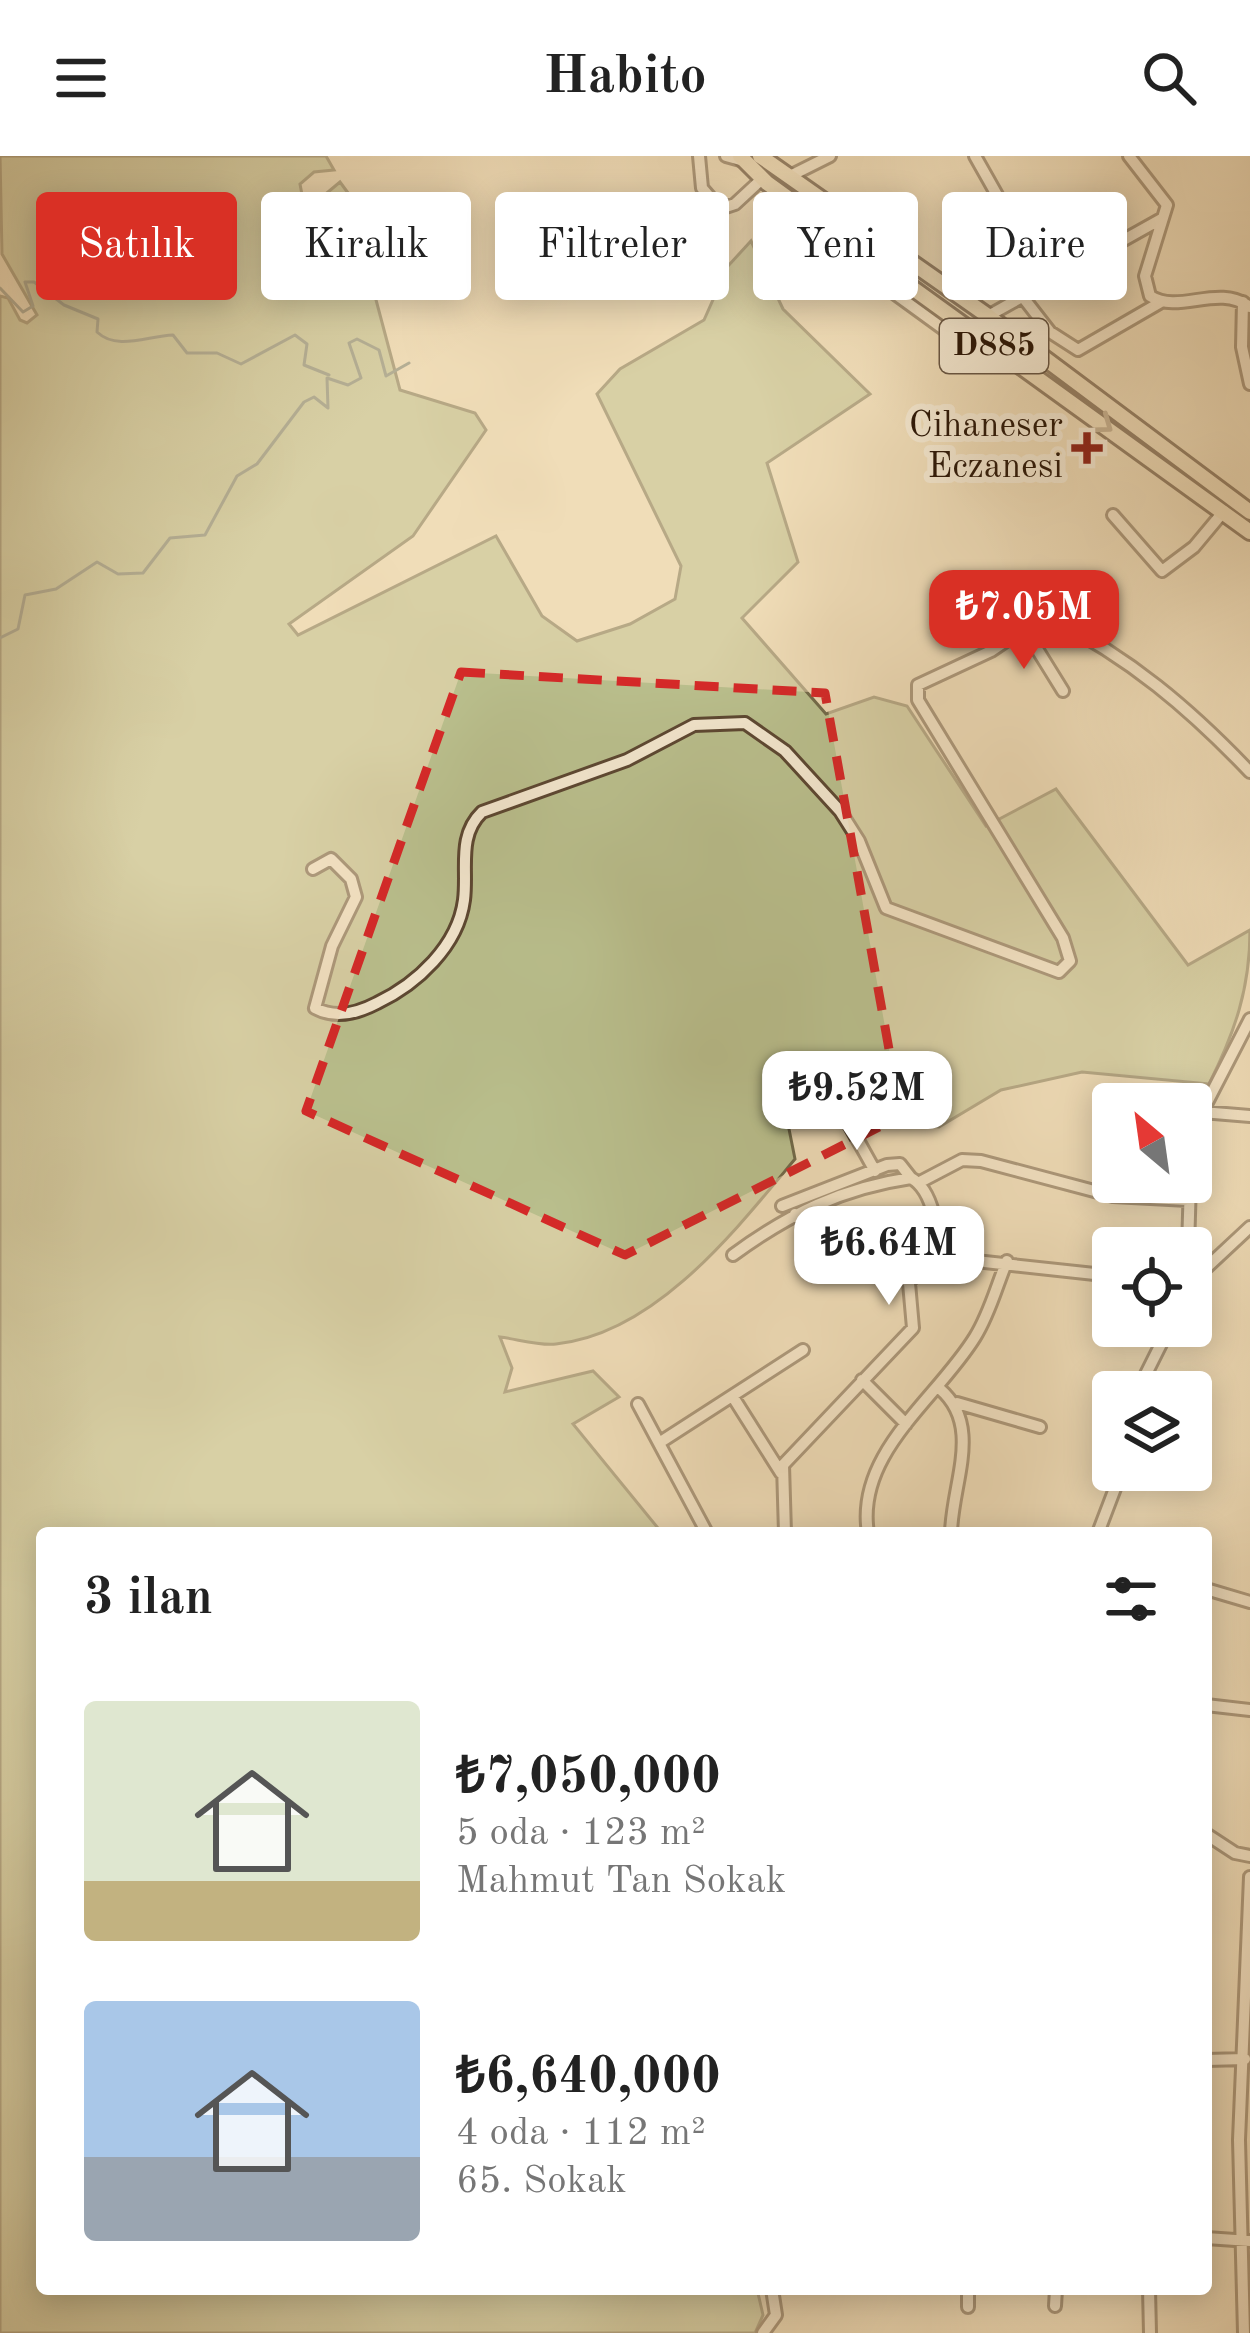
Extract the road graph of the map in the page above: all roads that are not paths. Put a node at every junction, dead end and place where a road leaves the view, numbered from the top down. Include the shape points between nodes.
1 (699, 156) edge
2 (726, 156) edge
3 (830, 156) edge
4 (975, 156) edge
5 (1129, 156) edge
6 (748, 158) edge
7 (762, 178) junction
8 (788, 178) junction
9 (995, 192) edge
10 (1163, 218) junction
11 (1127, 238) edge
12 (904, 300) edge
13 (1015, 300) edge
14 (1025, 300) edge
15 (1161, 302) junction
16 (1243, 303) edge
17 (988, 316) junction
18 (980, 336) junction
19 (1250, 384) edge
20 (1224, 512) junction
21 (1250, 512) edge
22 (1113, 515) dead end
23 (1250, 532) edge
24 (1024, 628) junction
25 (1063, 691) dead end
26 (1250, 772) edge
27 (313, 869) dead end
28 (1250, 1018) edge
29 (1212, 1092) edge
30 (1212, 1113) edge
31 (1250, 1116) edge
32 (850, 1126) dead end
33 (874, 1171) junction
34 (916, 1180) junction
35 (1092, 1190) edge
36 (782, 1206) dead end
37 (795, 1214) junction
38 (1250, 1227) edge
39 (733, 1255) dead end
40 (940, 1261) junction
41 (1007, 1261) junction
42 (1212, 1262) edge
43 (1092, 1273) edge
44 (909, 1283) junction
45 (802, 1350) dead end
46 (862, 1379) junction
47 (940, 1389) junction
48 (733, 1397) junction
49 (955, 1402) junction
50 (638, 1404) dead end
51 (906, 1424) junction
52 (1040, 1427) dead end
53 (659, 1443) junction
54 (782, 1473) junction
55 (1114, 1491) edge
56 (704, 1527) edge
57 (785, 1527) edge
58 (868, 1527) edge
59 (952, 1527) edge
60 (1100, 1527) edge
61 (1212, 1591) edge
62 (1250, 1602) edge
63 (1212, 1707) edge
64 (1250, 1710) edge
65 (1212, 1838) edge
66 (1250, 1856) edge
67 (1250, 1879) edge
68 (1247, 1972) edge
69 (1247, 2059) edge
70 (1212, 2060) edge
71 (1245, 2140) edge
72 (1212, 2239) edge
73 (1246, 2240) edge
74 (773, 2295) edge
75 (968, 2295) edge
76 (1056, 2295) edge
77 (1149, 2295) edge
78 (1055, 2306) dead end
79 (968, 2307) dead end
80 (763, 2333) edge
81 (1150, 2333) edge
82 (1244, 2333) edge

1 - 7 street via 702,188 720,208 735,205
2 - 6 street
3 - 8 street
4 - 9 street
5 - 10 street via 1165,201
6 - 7 main road, D885
6 - 8 main road, D885
7 - 18 main road, D885
8 - 17 main road, D885
10 - 11 street
10 - 15 street via 1144,285
12 - 18 street via 960,341
13 - 17 street
14 - 15 street via 1050,332 1078,350
15 - 16 street via 1210,295
16 - 19 street
17 - 21 main road, D885
18 -> 20 main road, D885
20 - 22 street via 1162,571
20 - 23 main road, D885
24 - 25 street
24 - 26 street via 1050,618 1134,666
24 - 27 street via 922,682 916,694 1063,938 1070,961 1060,972 886,908 840,811 745,723 694,725 628,760 482,812 465,844 455,933 413,980 364,1010 336,1015 315,1008 356,898 332,859
28 - 29 street
30 - 31 street
32 - 33 street
33 - 34 street via 900,1164
33 - 36 street
34 - 35 street via 962,1160 981,1161
34 - 37 street via 850,1190
34 - 40 street via 938,1233
37 - 39 street
37 - 44 street
38 - 42 street
40 - 41 street
40 - 44 street
41 - 43 street
41 - 47 street via 990,1310
44 - 46 street via 913,1328
45 - 48 street
46 - 51 street
46 - 54 street
47 - 49 street
47 - 51 street
48 - 53 street
48 - 54 street
49 - 52 street
49 - 59 street via 964,1434
50 - 53 street
51 - 58 street via 869,1481
53 - 56 street
54 - 57 street
55 - 60 street
61 - 62 street
63 - 64 street
65 - 66 street
67 - 68 street
68 - 69 street
69 - 70 street
69 - 71 street
71 - 73 street
72 - 73 street
73 - 82 street
74 - 80 street via 776,2315
75 - 79 street
76 - 78 street
77 - 81 street

